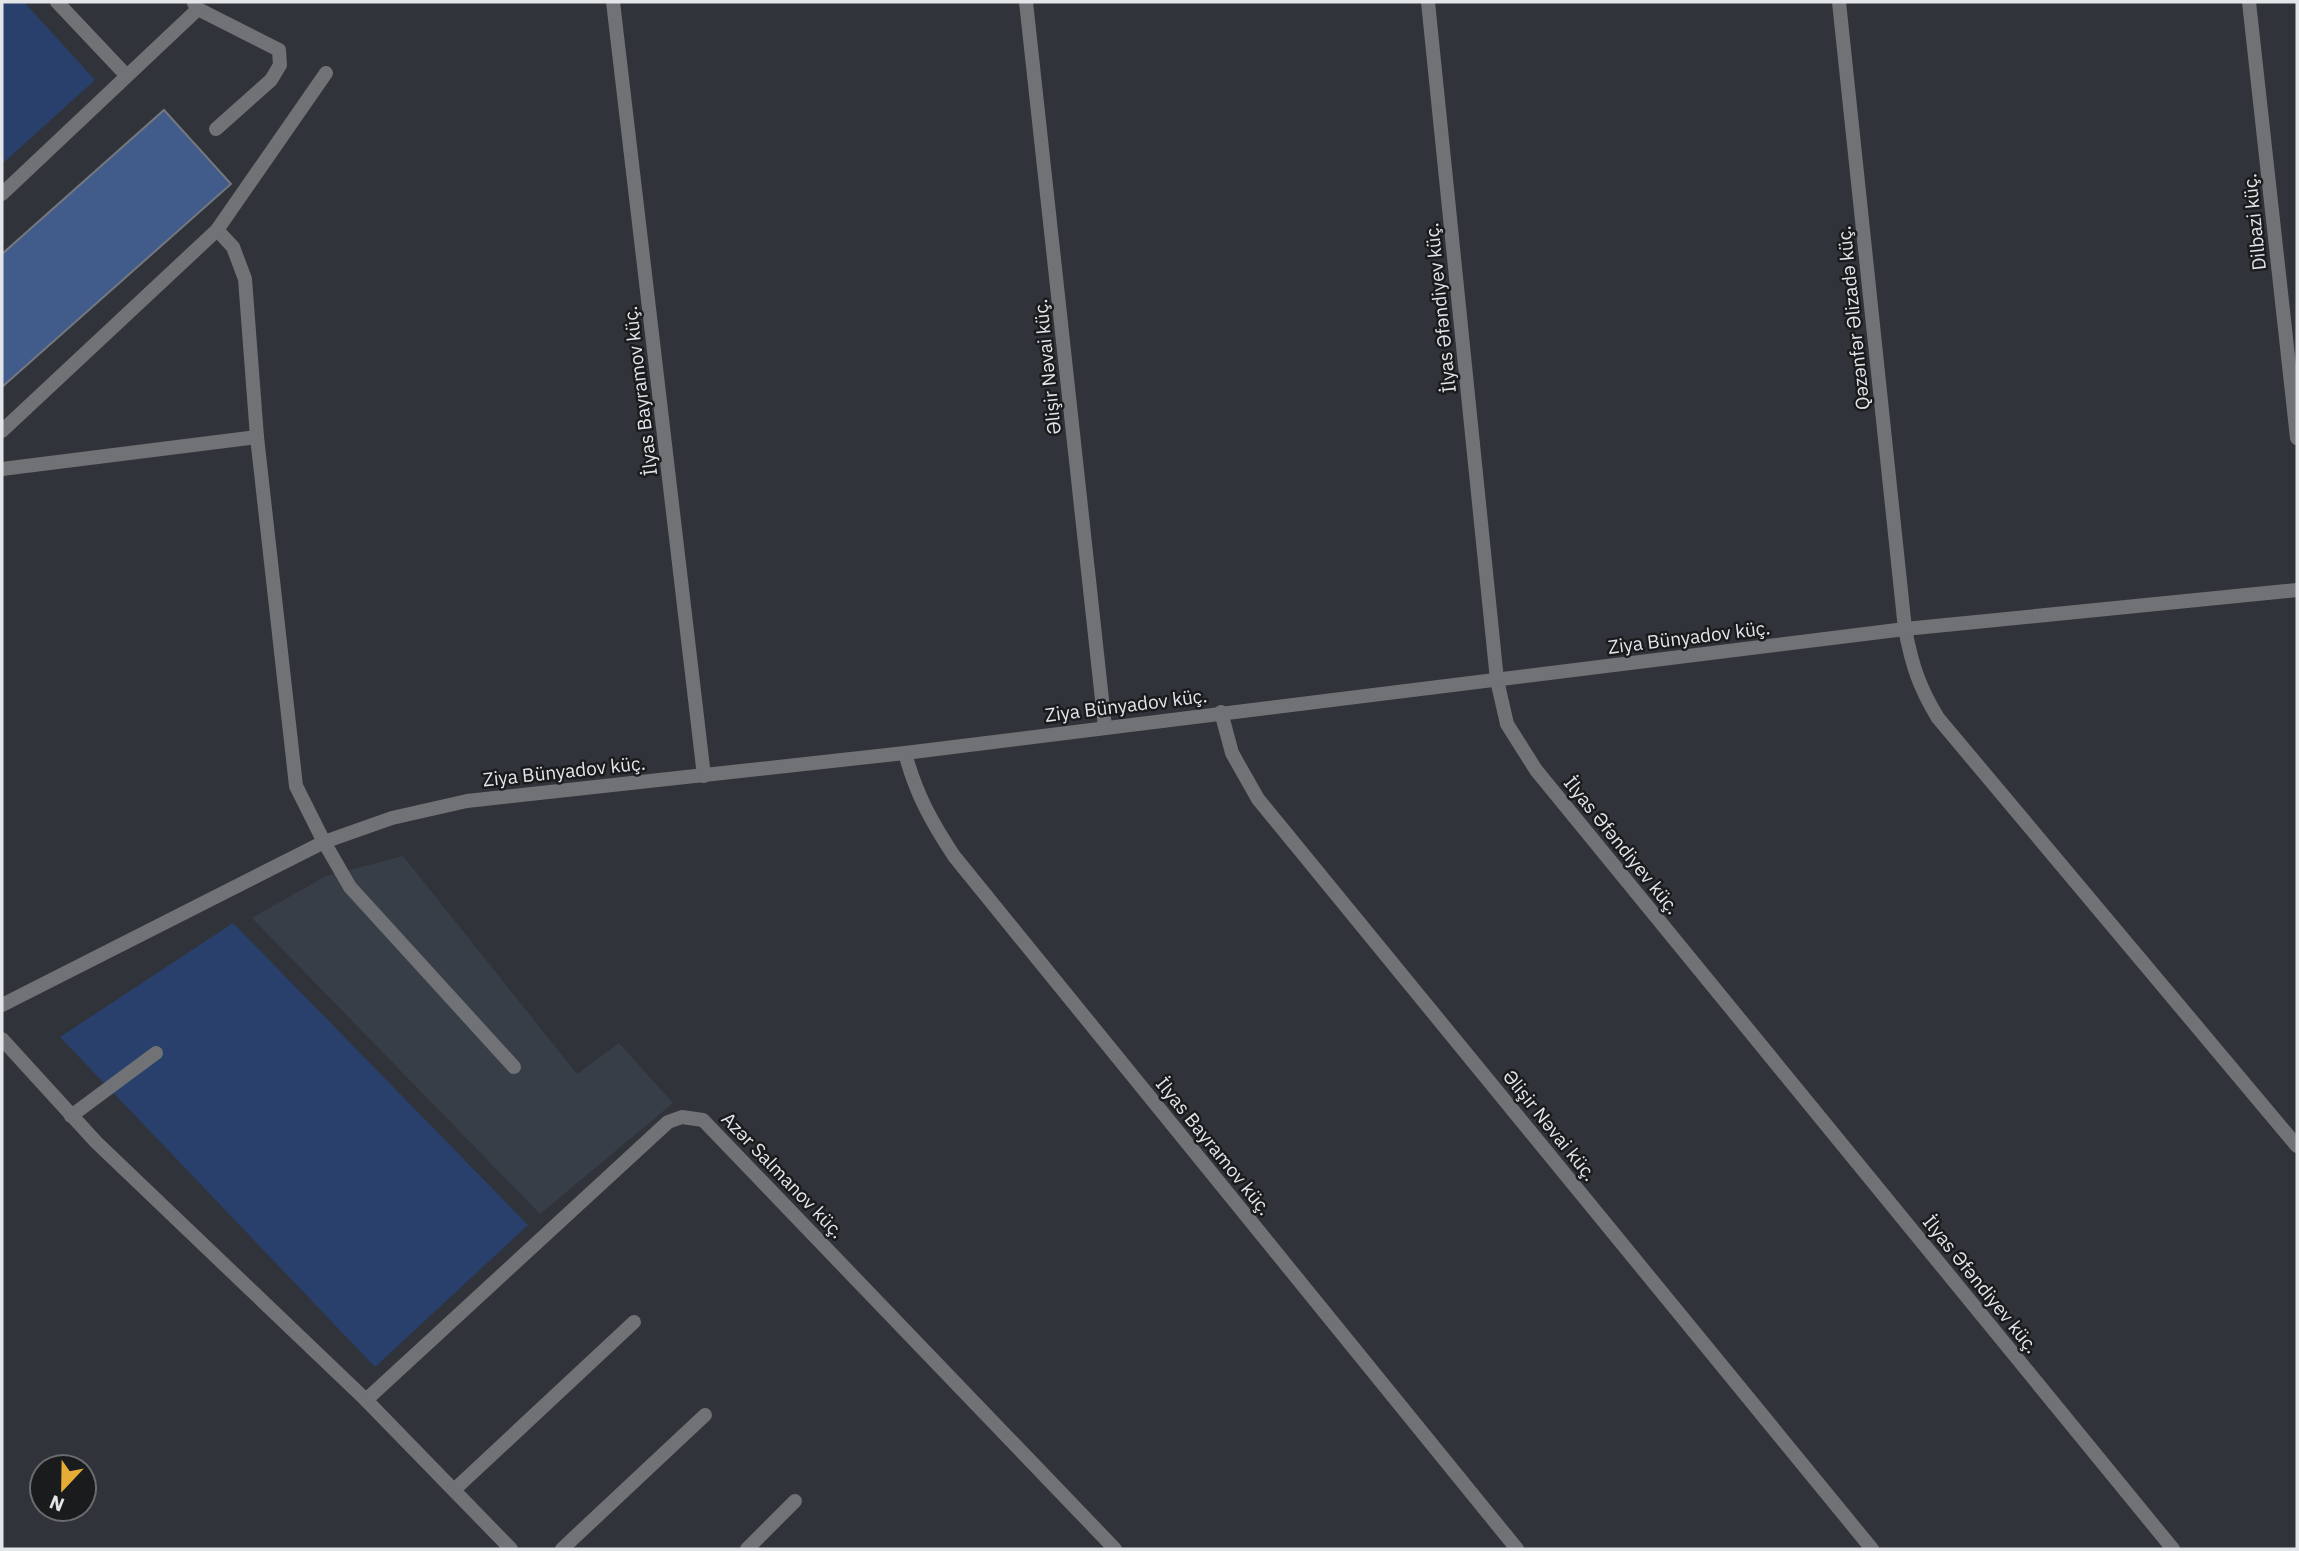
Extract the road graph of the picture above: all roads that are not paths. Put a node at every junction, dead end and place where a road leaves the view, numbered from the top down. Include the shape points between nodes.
1 (57, 2) edge
2 (613, 2) edge
3 (1026, 2) edge
4 (1428, 2) edge
5 (1839, 2) edge
6 (2249, 2) edge
7 (196, 5) edge
8 (326, 73) dead end
9 (126, 75) junction
10 (216, 129) dead end
11 (2, 194) edge
12 (217, 230) junction
13 (2, 431) edge
14 (257, 437) junction
15 (2297, 438) edge
16 (2, 469) edge
17 (2297, 590) edge
18 (1905, 629) junction
19 (1497, 680) junction
20 (1221, 712) junction
21 (1105, 727) junction
22 (905, 753) junction
23 (704, 776) junction
24 (324, 842) junction
25 (2, 1005) edge
26 (2, 1039) edge
27 (156, 1053) dead end
28 (514, 1067) dead end
29 (72, 1116) junction
30 (2297, 1146) edge
31 (634, 1322) dead end
32 (366, 1400) junction
33 (705, 1415) dead end
34 (454, 1490) junction
35 (795, 1501) dead end
36 (511, 1549) edge
37 (562, 1549) edge
38 (747, 1549) edge
39 (1115, 1549) edge
40 (1517, 1549) edge
41 (1872, 1549) edge
42 (2173, 1549) edge

1 - 9 street
2 - 23 street, İlyas Bayramov küç.
3 - 21 street, Əlişir Nəvai küç.
4 - 19 street, İlyas Əfəndiyev küç.
5 - 18 street, Qəzənfər Əlizadə küç.
6 - 15 street, Dilbazi küç.
7 - 9 street
7 - 10 street via 279,50 280,65 271,80
8 - 12 street
9 - 11 street
12 - 13 street
12 - 14 street via 233,247 245,279
14 - 16 street
14 - 24 street via 296,786
17 - 18 street, Ziya Bünyadov küç.
18 - 19 street, Ziya Bünyadov küç.
18 - 30 street, Qəzənfər Əlizadə küç. via 1921,690 1938,718
19 - 20 street, Ziya Bünyadov küç.
19 - 42 street, İlyas Əfəndiyev küç. via 1507,724 1536,770
20 - 21 street, Ziya Bünyadov küç.
20 - 41 street, Əlişir Nəvai küç. via 1232,753 1258,799
21 - 22 street, Ziya Bünyadov küç.
22 - 23 street, Ziya Bünyadov küç.
22 - 40 street, İlyas Bayramov küç. via 929,818 954,856
23 - 24 street, Ziya Bünyadov küç. via 467,801 392,818
24 - 25 street, Ziya Bünyadov küç.
24 - 28 street via 350,887
26 - 29 street
27 - 29 street
29 - 32 street
31 - 34 street
32 - 34 street
32 - 39 street, Azər Salmanov küç. via 668,1122 682,1117 703,1120
33 - 37 street
34 - 36 street
35 - 38 street

